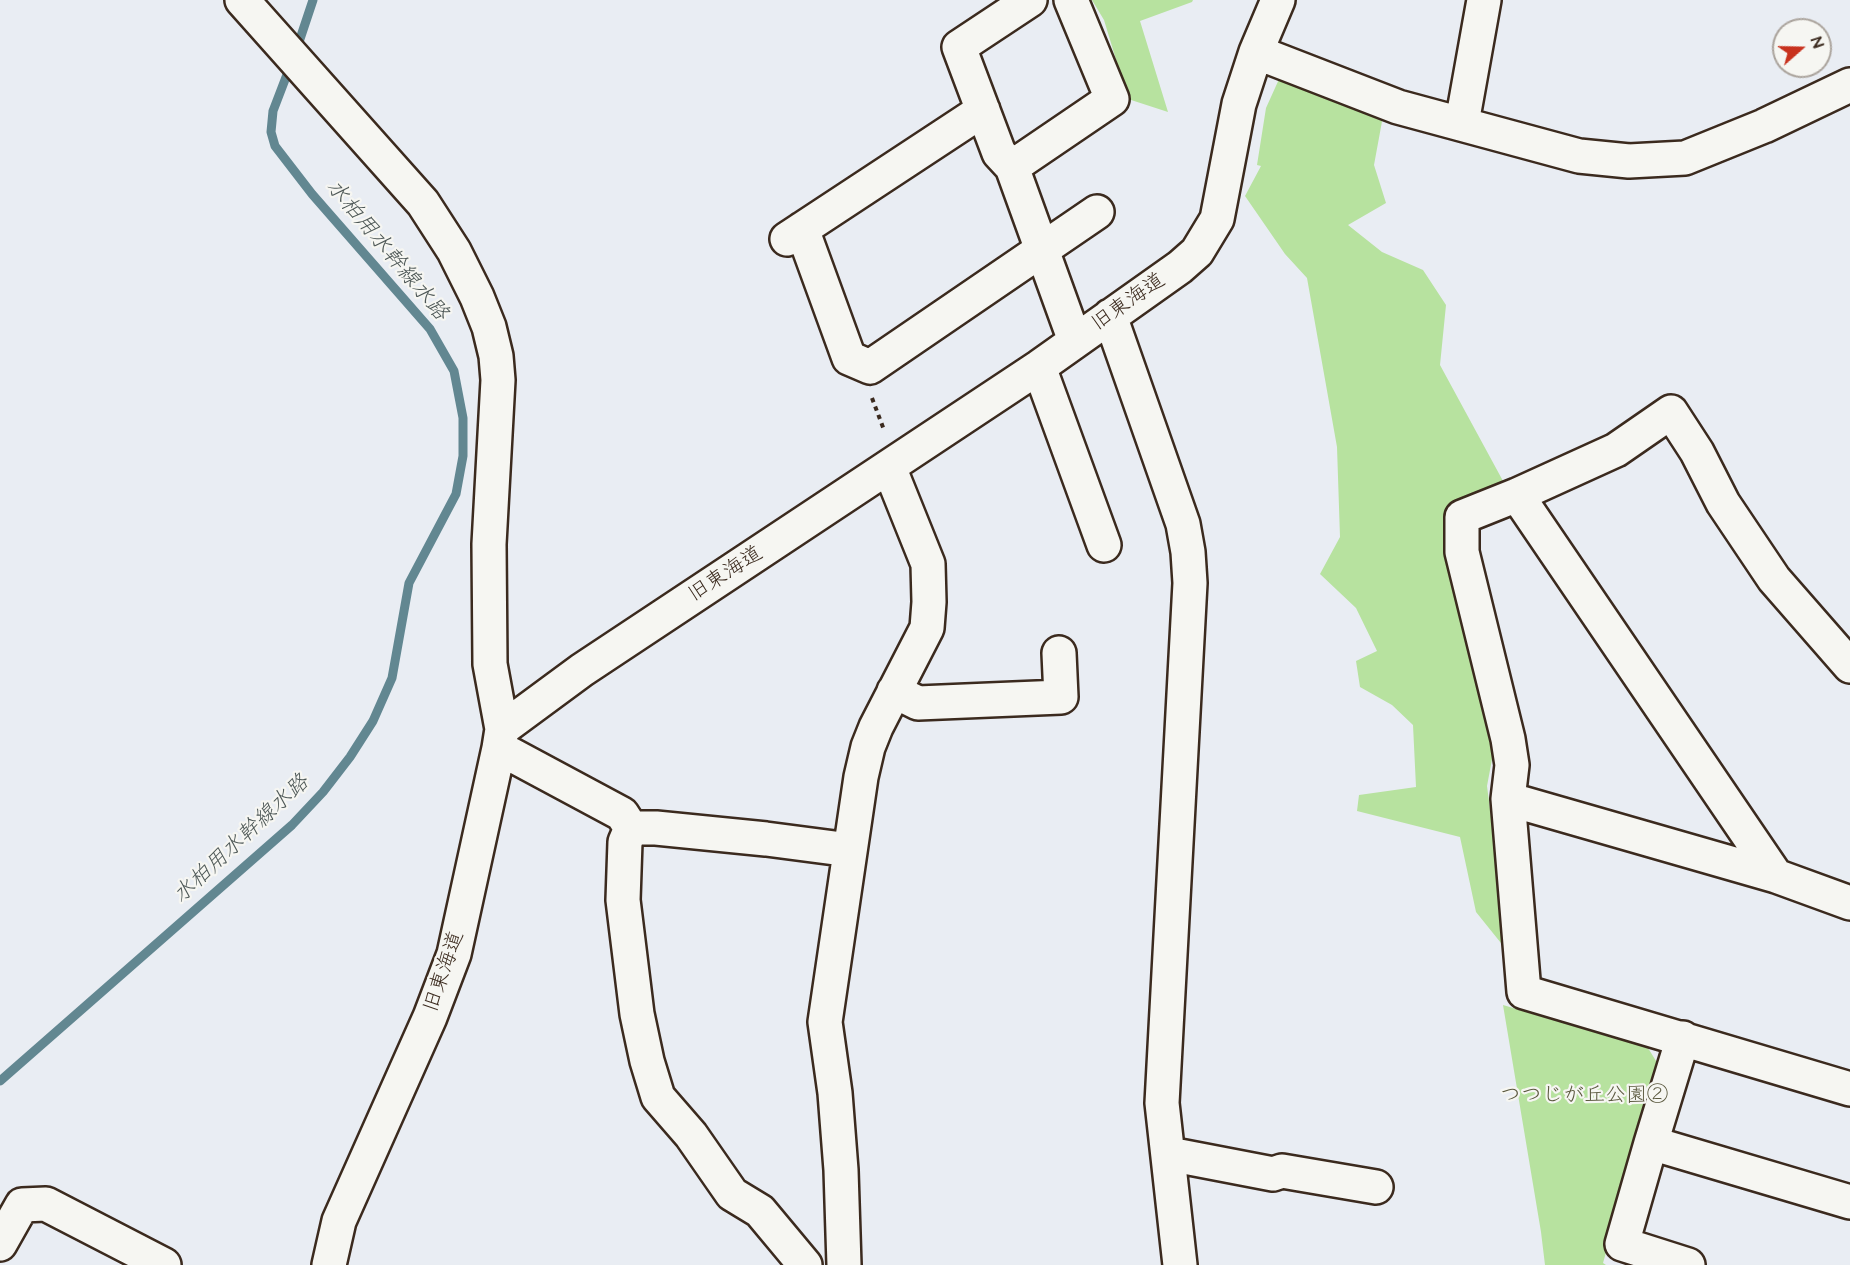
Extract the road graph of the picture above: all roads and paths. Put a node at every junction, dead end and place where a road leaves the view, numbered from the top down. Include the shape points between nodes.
1 (242, 0) edge
2 (1030, 0) edge
3 (1071, 0) edge
4 (1278, 0) edge
5 (1484, 0) edge
6 (1256, 52) junction
7 (1850, 85) edge
8 (983, 110) junction
9 (1462, 123) junction
10 (1012, 167) junction
11 (1097, 212) dead end
12 (1041, 249) junction
13 (1110, 316) junction
14 (1075, 341) junction
15 (867, 366) junction
16 (1039, 367) junction
17 (894, 463) junction
18 (1517, 495) junction
19 (1104, 546) dead end
20 (1059, 653) dead end
21 (1850, 666) edge
22 (894, 691) junction
23 (500, 739) junction
24 (1508, 799) junction
25 (631, 828) junction
26 (850, 850) junction
27 (1776, 876) junction
28 (1850, 903) edge
29 (1683, 1038) junction
30 (1850, 1089) edge
31 (1651, 1143) junction
32 (1169, 1154) junction
33 (1376, 1187) dead end
34 (1850, 1202) edge
35 (0, 1244) edge
36 (151, 1262) edge
37 (329, 1265) edge
38 (805, 1265) edge
39 (844, 1265) edge
40 (1180, 1265) edge
41 (1688, 1265) edge

1 - 23 street via 423,203 454,251 489,327 498,380 489,544 490,663
2 - 8 street via 959,47
3 - 10 street via 1112,99
4 - 6 street, 旧東海道
5 - 9 street
6 - 9 street via 1398,107
6 - 13 street, 旧東海道 via 1239,105 1217,219 1197,252
7 - 9 street via 1685,158 1629,161 1579,156
8 - 10 street via 999,153
8 - 15 street via 794,234 849,358
10 - 12 street
11 - 12 street
12 - 14 street
12 - 15 street
13 - 14 street, 旧東海道
13 - 32 street via 1183,524 1188,552 1190,583 1162,1103
14 - 16 street, 旧東海道
15 - 17 path via 864,379
16 - 17 street, 旧東海道
16 - 19 street
17 - 22 street via 928,564 929,602 927,628
17 - 23 street, 旧東海道 via 582,670
18 - 21 street via 1616,450 1671,412 1774,579
18 - 24 street via 1462,517 1462,552 1512,765
18 - 27 street
20 - 22 street via 1061,697 918,703
22 - 26 street via 868,747
23 - 25 street via 622,814
23 - 37 street, 旧東海道 via 454,954 339,1221
24 - 27 street
24 - 29 street via 1524,992
25 - 26 street
25 - 38 street via 625,842 623,900 637,1014 658,1098 691,1135 732,1194 760,1211
26 - 39 street via 825,1022 835,1093
27 - 28 street
29 - 30 street
29 - 31 street
31 - 34 street
31 - 41 street via 1622,1244
32 - 33 street via 1273,1174 1282,1171
32 - 40 street
35 - 36 street via 22,1205 46,1204

